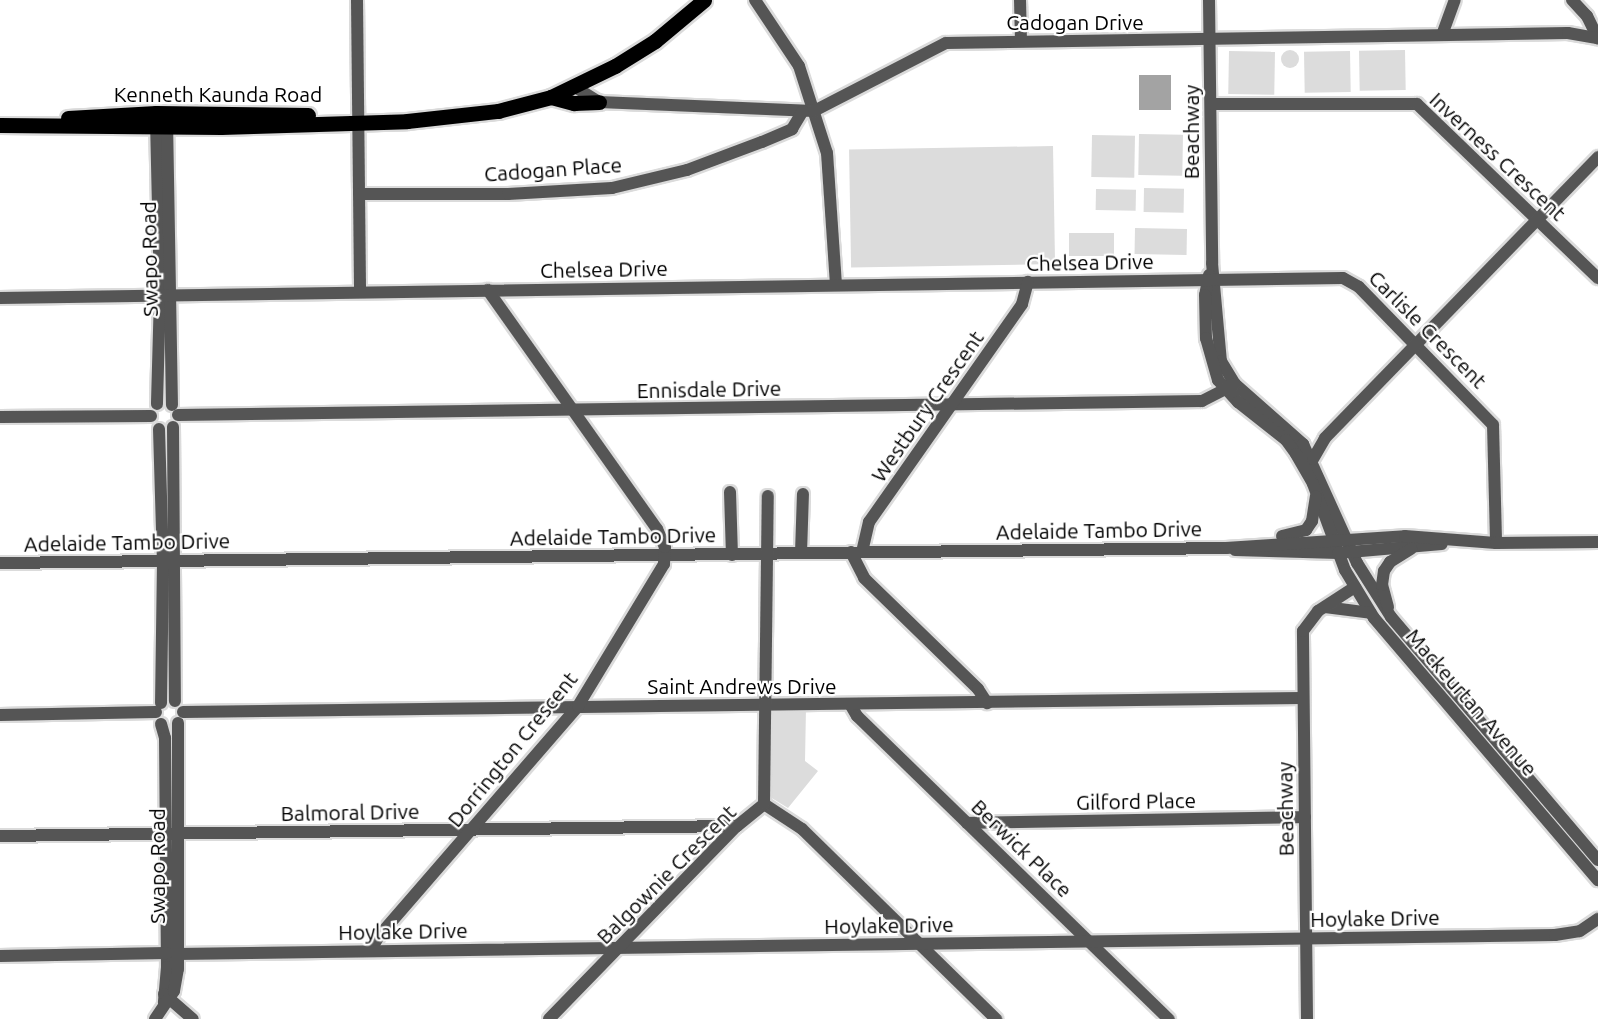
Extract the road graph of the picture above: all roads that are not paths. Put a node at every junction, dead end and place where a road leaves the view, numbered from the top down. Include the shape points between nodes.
1 (357, 0) edge
2 (704, 0) edge
3 (755, 0) edge
4 (1020, 0) edge
5 (1209, 0) edge
6 (1455, 0) edge
7 (1572, 0) edge
8 (1442, 35) junction
9 (1597, 38) edge
10 (1210, 40) junction
11 (1022, 41) junction
12 (575, 87) junction
13 (551, 97) junction
14 (599, 102) junction
15 (1211, 104) junction
16 (808, 111) junction
17 (162, 113) junction
18 (358, 120) junction
19 (4, 124) edge
20 (161, 128) junction
21 (1598, 157) edge
22 (359, 194) junction
23 (1538, 220) junction
24 (1598, 278) edge
25 (1211, 281) junction
26 (1028, 282) junction
27 (836, 285) junction
28 (488, 290) junction
29 (360, 291) junction
30 (165, 295) junction
31 (0, 298) edge
32 (1415, 345) junction
33 (1231, 388) junction
34 (158, 404) junction
35 (952, 405) junction
36 (175, 410) junction
37 (571, 410) junction
38 (151, 416) junction
39 (0, 417) edge
40 (173, 427) junction
41 (159, 429) junction
42 (1325, 438) junction
43 (1303, 444) junction
44 (1313, 459) junction
45 (730, 492) dead end
46 (1316, 493) junction
47 (802, 494) dead end
48 (768, 496) dead end
49 (1346, 538) junction
50 (1333, 539) junction
51 (1458, 542) junction
52 (1598, 542) edge
53 (1258, 543) junction
54 (1496, 543) junction
55 (1415, 547) junction
56 (1226, 548) junction
57 (857, 552) junction
58 (1352, 552) junction
59 (768, 553) junction
60 (801, 553) junction
61 (1338, 553) junction
62 (665, 555) junction
63 (732, 555) junction
64 (169, 561) junction
65 (0, 563) edge
66 (1355, 587) junction
67 (1324, 607) junction
68 (1371, 613) junction
69 (1391, 617) junction
70 (1425, 656) junction
71 (1413, 665) junction
72 (1302, 698) junction
73 (176, 701) junction
74 (987, 703) junction
75 (850, 704) junction
76 (766, 705) junction
77 (578, 706) junction
78 (159, 713) junction
79 (0, 715) edge
80 (181, 718) junction
81 (764, 804) junction
82 (1305, 818) junction
83 (967, 823) junction
84 (737, 825) junction
85 (472, 830) junction
86 (171, 833) junction
87 (0, 836) edge
88 (1598, 860) edge
89 (1598, 880) edge
90 (1598, 919) edge
91 (1306, 939) junction
92 (1091, 942) junction
93 (920, 944) junction
94 (619, 947) junction
95 (370, 951) junction
96 (172, 953) junction
97 (0, 956) edge
98 (166, 998) junction
99 (155, 1019) edge
100 (193, 1019) edge
101 (549, 1019) edge
102 (996, 1019) edge
103 (1169, 1019) edge
104 (1307, 1019) edge

1 - 18 street
2 - 12 main road, Kenneth Kaunda Road via 655,41
3 - 16 street via 799,66
4 - 11 street
5 - 10 street, Beachway
6 - 8 street
7 - 9 street via 1591,22
8 - 9 street, Cadogan Drive via 1568,33
8 - 10 street, Cadogan Drive
10 - 11 street, Cadogan Drive
10 - 15 street, Beachway
11 - 16 street, Cadogan Drive via 956,42 934,47 836,103
12 - 13 main road, Kenneth Kaunda Road
12 - 14 street, Cadogan Drive
13 - 14 main road via 574,103
13 - 18 main road, Kenneth Kaunda Road via 498,111
14 - 16 street, Cadogan Drive
15 - 23 street, Inverness Crescent via 1417,104
15 - 25 street, Beachway
16 - 22 street, Cadogan Place via 792,129 762,142 687,170 612,188 508,194
16 - 27 street via 830,169
17 - 18 main road, Kenneth Kaunda Road
17 - 19 main road, Kenneth Kaunda Road
17 - 20 street, Swapo Road
18 - 20 main road, Kenneth Kaunda Road
18 - 22 street
19 - 20 main road, Kenneth Kaunda Road
20 - 30 street, Swapo Road
21 - 23 street
22 - 29 street
23 - 24 street, Inverness Crescent
23 - 32 street
25 - 26 street, Chelsea Drive
25 - 32 street, Carlisle Crescent via 1343,278 1359,287
25 - 33 street, Beachway via 1207,354
26 - 27 street, Chelsea Drive
26 - 35 street, Westbury Crescent via 1022,304
27 - 28 street, Chelsea Drive
28 - 29 street, Chelsea Drive
28 - 37 street
29 - 30 street, Chelsea Drive
30 - 31 street, Chelsea Drive
30 - 34 street, Swapo Road
30 - 36 street, Swapo Road
32 - 42 street
32 - 54 street, Carlisle Crescent via 1493,425
33 - 35 street, Ennisdale Drive via 1202,401
33 - 43 street, Beachway
33 - 46 street, Beachway via 1286,441
34 - 36 street, Ennisdale Drive
34 - 38 street
35 - 37 street, Ennisdale Drive
35 - 57 street, Westbury Crescent via 869,522
36 - 37 street, Ennisdale Drive
36 - 40 street
37 - 62 street via 657,529
38 - 39 street
38 - 41 street
40 - 41 street
40 - 64 street, Swapo Road
41 - 64 street, Swapo Road
42 - 43 street
42 - 44 street
43 - 44 street, Beachway
44 - 49 street, Beachway
45 - 63 street
46 - 50 street, Beachway
46 - 53 street via 1315,509 1306,530
47 - 60 street
48 - 59 street
49 - 50 street, Adelaide Tambo Drive
49 - 51 street, Adelaide Tambo Drive via 1420,537
49 - 58 street, Mackeurtan Avenue
50 - 53 street, Adelaide Tambo Drive
50 - 61 street, Mackeurtan Avenue
51 - 54 street, Adelaide Tambo Drive
51 - 55 street, Adelaide Tambo Drive
52 - 54 street, Adelaide Tambo Drive
53 - 56 street, Adelaide Tambo Drive
55 - 58 street, Adelaide Tambo Drive
55 - 69 street via 1390,562 1384,571 1382,585
56 - 57 street, Adelaide Tambo Drive
56 - 61 street, Adelaide Tambo Drive via 1257,554
57 - 60 street, Adelaide Tambo Drive
57 - 74 street via 864,578 978,688
58 - 61 street, Adelaide Tambo Drive
58 - 69 street, Mackeurtan Avenue
59 - 60 street, Adelaide Tambo Drive
59 - 63 street, Adelaide Tambo Drive
59 - 76 street
61 - 66 street, Mackeurtan Avenue
62 - 63 street, Adelaide Tambo Drive
62 - 64 street, Adelaide Tambo Drive
62 - 77 street, Dorrington Crescent via 661,574
64 - 65 street, Adelaide Tambo Drive
64 - 73 street, Swapo Road
64 - 78 street, Swapo Road
66 - 67 street, Beachway
66 - 68 street, Mackeurtan Avenue
67 - 68 street
67 - 72 street, Beachway via 1303,631
68 - 71 street, Mackeurtan Avenue
69 - 70 street, Mackeurtan Avenue
70 - 71 street
70 - 88 street, Mackeurtan Avenue
71 - 89 street, Mackeurtan Avenue
72 - 74 street, Saint Andrews Drive
72 - 82 street, Beachway
73 - 78 street
73 - 80 street
74 - 75 street, Saint Andrews Drive
75 - 76 street, Saint Andrews Drive
75 - 83 street, Berwick Place via 857,716
76 - 77 street, Saint Andrews Drive
76 - 81 street
77 - 80 street, Saint Andrews Drive
77 - 85 street, Dorrington Crescent
78 - 79 street
78 - 80 street, Saint Andrews Drive
78 - 86 street, Swapo Road via 165,738
80 - 86 street, Swapo Road
81 - 84 street, Balgownie Crescent
81 - 93 street, Balgownie Crescent via 802,830
82 - 83 street, Gilford Place
82 - 91 street, Beachway
83 - 92 street, Berwick Place
84 - 85 street, Balmoral Drive
84 - 94 street, Balgownie Crescent
85 - 86 street, Balmoral Drive
85 - 95 street, Dorrington Crescent
86 - 87 street, Balmoral Drive
86 - 96 street, Swapo Road
90 - 91 street, Hoylake Drive via 1568,935
91 - 92 street, Hoylake Drive
91 - 104 street, Beachway
92 - 93 street, Hoylake Drive
92 - 103 street, Berwick Place
93 - 94 street, Hoylake Drive
93 - 102 street, Balgownie Crescent
94 - 95 street, Hoylake Drive
94 - 101 street, Balgownie Crescent
95 - 96 street, Hoylake Drive
96 - 97 street, Hoylake Drive
96 - 98 street, Swapo Road via 176,982
98 - 99 street, Swapo Road
98 - 100 street

